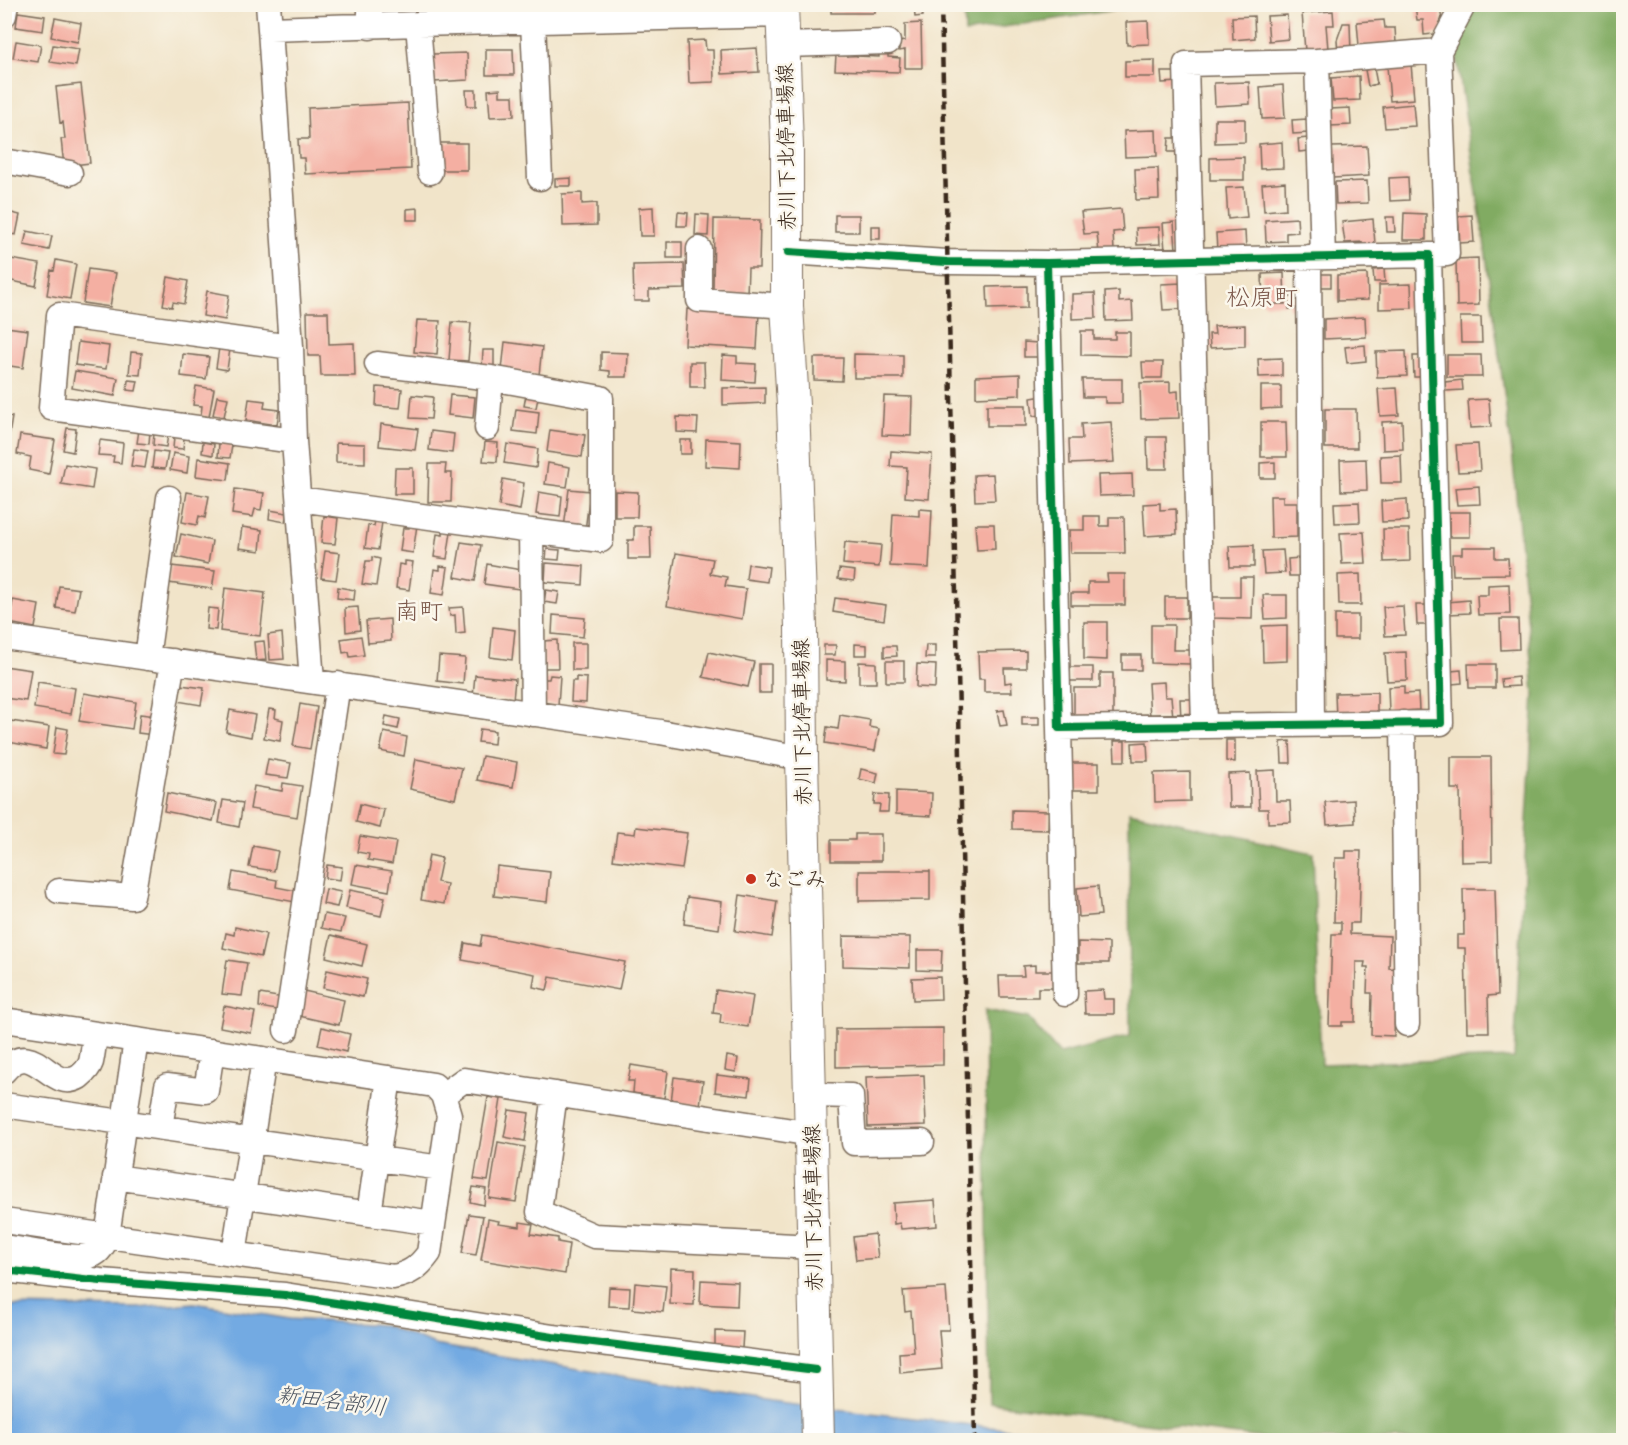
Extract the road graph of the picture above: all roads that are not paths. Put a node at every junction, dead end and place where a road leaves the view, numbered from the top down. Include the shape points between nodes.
1 (6, 4) edge
2 (268, 4) edge
3 (1464, 4) edge
4 (4, 15) edge
5 (370, 16) edge
6 (783, 21) edge
7 (533, 22) junction
8 (418, 24) junction
9 (270, 29) junction
10 (888, 42) dead end
11 (1439, 51) junction
12 (1317, 61) junction
13 (4, 161) edge
14 (430, 172) dead end
15 (70, 173) dead end
16 (540, 178) dead end
17 (699, 249) dead end
18 (788, 252) junction
19 (1429, 255) junction
20 (1316, 257) junction
21 (1191, 260) junction
22 (1047, 263) junction
23 (787, 306) junction
24 (291, 347) junction
25 (377, 364) dead end
26 (491, 378) junction
27 (487, 428) dead end
28 (294, 441) junction
29 (169, 498) dead end
30 (299, 499) junction
31 (531, 531) junction
32 (4, 637) edge
33 (147, 658) junction
34 (173, 661) junction
35 (312, 681) junction
36 (338, 684) junction
37 (533, 714) junction
38 (1403, 723) junction
39 (1312, 724) junction
40 (1204, 726) junction
41 (1059, 728) junction
42 (802, 758) junction
43 (59, 891) dead end
44 (1065, 994) dead end
45 (4, 1020) edge
46 (1407, 1024) dead end
47 (286, 1030) dead end
48 (95, 1034) junction
49 (136, 1040) junction
50 (212, 1051) junction
51 (264, 1059) junction
52 (4, 1071) edge
53 (389, 1078) junction
54 (555, 1094) junction
55 (443, 1095) junction
56 (811, 1095) junction
57 (4, 1105) edge
58 (124, 1122) junction
59 (160, 1127) junction
60 (812, 1134) junction
61 (251, 1140) junction
62 (922, 1142) dead end
63 (377, 1158) junction
64 (441, 1168) junction
65 (116, 1177) junction
66 (243, 1196) junction
67 (369, 1214) junction
68 (4, 1221) edge
69 (434, 1223) junction
70 (107, 1236) junction
71 (4, 1247) edge
72 (814, 1247) junction
73 (234, 1254) junction
74 (4, 1270) edge
75 (816, 1374) junction
76 (818, 1440) edge

1 - 4 street
2 - 9 street
3 - 11 street
5 - 8 street
5 - 9 street
6 - 7 street
6 - 10 street
6 - 18 main road, 赤川下北停車場線
7 - 8 street
7 - 16 street
8 - 14 street
9 - 24 street
11 - 12 street
11 - 19 street via 1447,254
12 - 20 street
12 - 21 street via 1186,64
13 - 15 street
17 - 23 street via 699,300
18 - 22 street via 947,262
18 - 23 main road, 赤川下北停車場線
19 - 20 street
19 - 38 street via 1441,723
20 - 21 street
20 - 39 street
21 - 22 street
21 - 40 street
22 - 41 street
23 - 42 main road, 赤川下北停車場線 via 801,627
24 - 28 street
24 - 28 street via 59,315 51,408
25 - 26 street
26 - 27 street
26 - 31 street via 601,398 601,540
28 - 30 street
29 - 33 street
30 - 31 street
30 - 35 street
31 - 37 street
32 - 33 street
33 - 34 street
34 - 35 street
34 - 43 street via 132,897
35 - 36 street
36 - 37 street
36 - 47 street
37 - 42 street
38 - 39 street
38 - 46 street
39 - 40 street
40 - 41 street
41 - 44 street
42 - 56 main road, 赤川下北停車場線
45 - 48 street
48 - 49 street
48 - 52 street via 91,1062 76,1079 54,1076 35,1060 12,1062
49 - 50 street
49 - 58 street
50 - 51 street
50 - 59 street via 206,1091 167,1086
51 - 53 street
51 - 61 street
53 - 55 street via 434,1085
53 - 63 street
54 - 55 street via 464,1080
54 - 60 street
54 - 72 street via 539,1212 594,1236
55 - 64 street via 448,1115
56 - 60 main road, 赤川下北停車場線
56 - 62 street via 851,1096 854,1143
57 - 58 street
58 - 59 street
58 - 65 street
59 - 61 street
60 - 72 main road, 赤川下北停車場線
61 - 63 street
61 - 66 street
63 - 64 street
63 - 67 street
64 - 69 street
65 - 66 street
65 - 70 street
66 - 67 street
66 - 73 street
67 - 69 street
68 - 70 street
69 - 73 street via 429,1253 422,1264 405,1275 393,1277
70 - 71 street via 96,1253 79,1257
70 - 73 street
72 - 75 main road, 赤川下北停車場線
74 - 75 street via 285,1294
75 - 76 main road, 赤川下北停車場線

